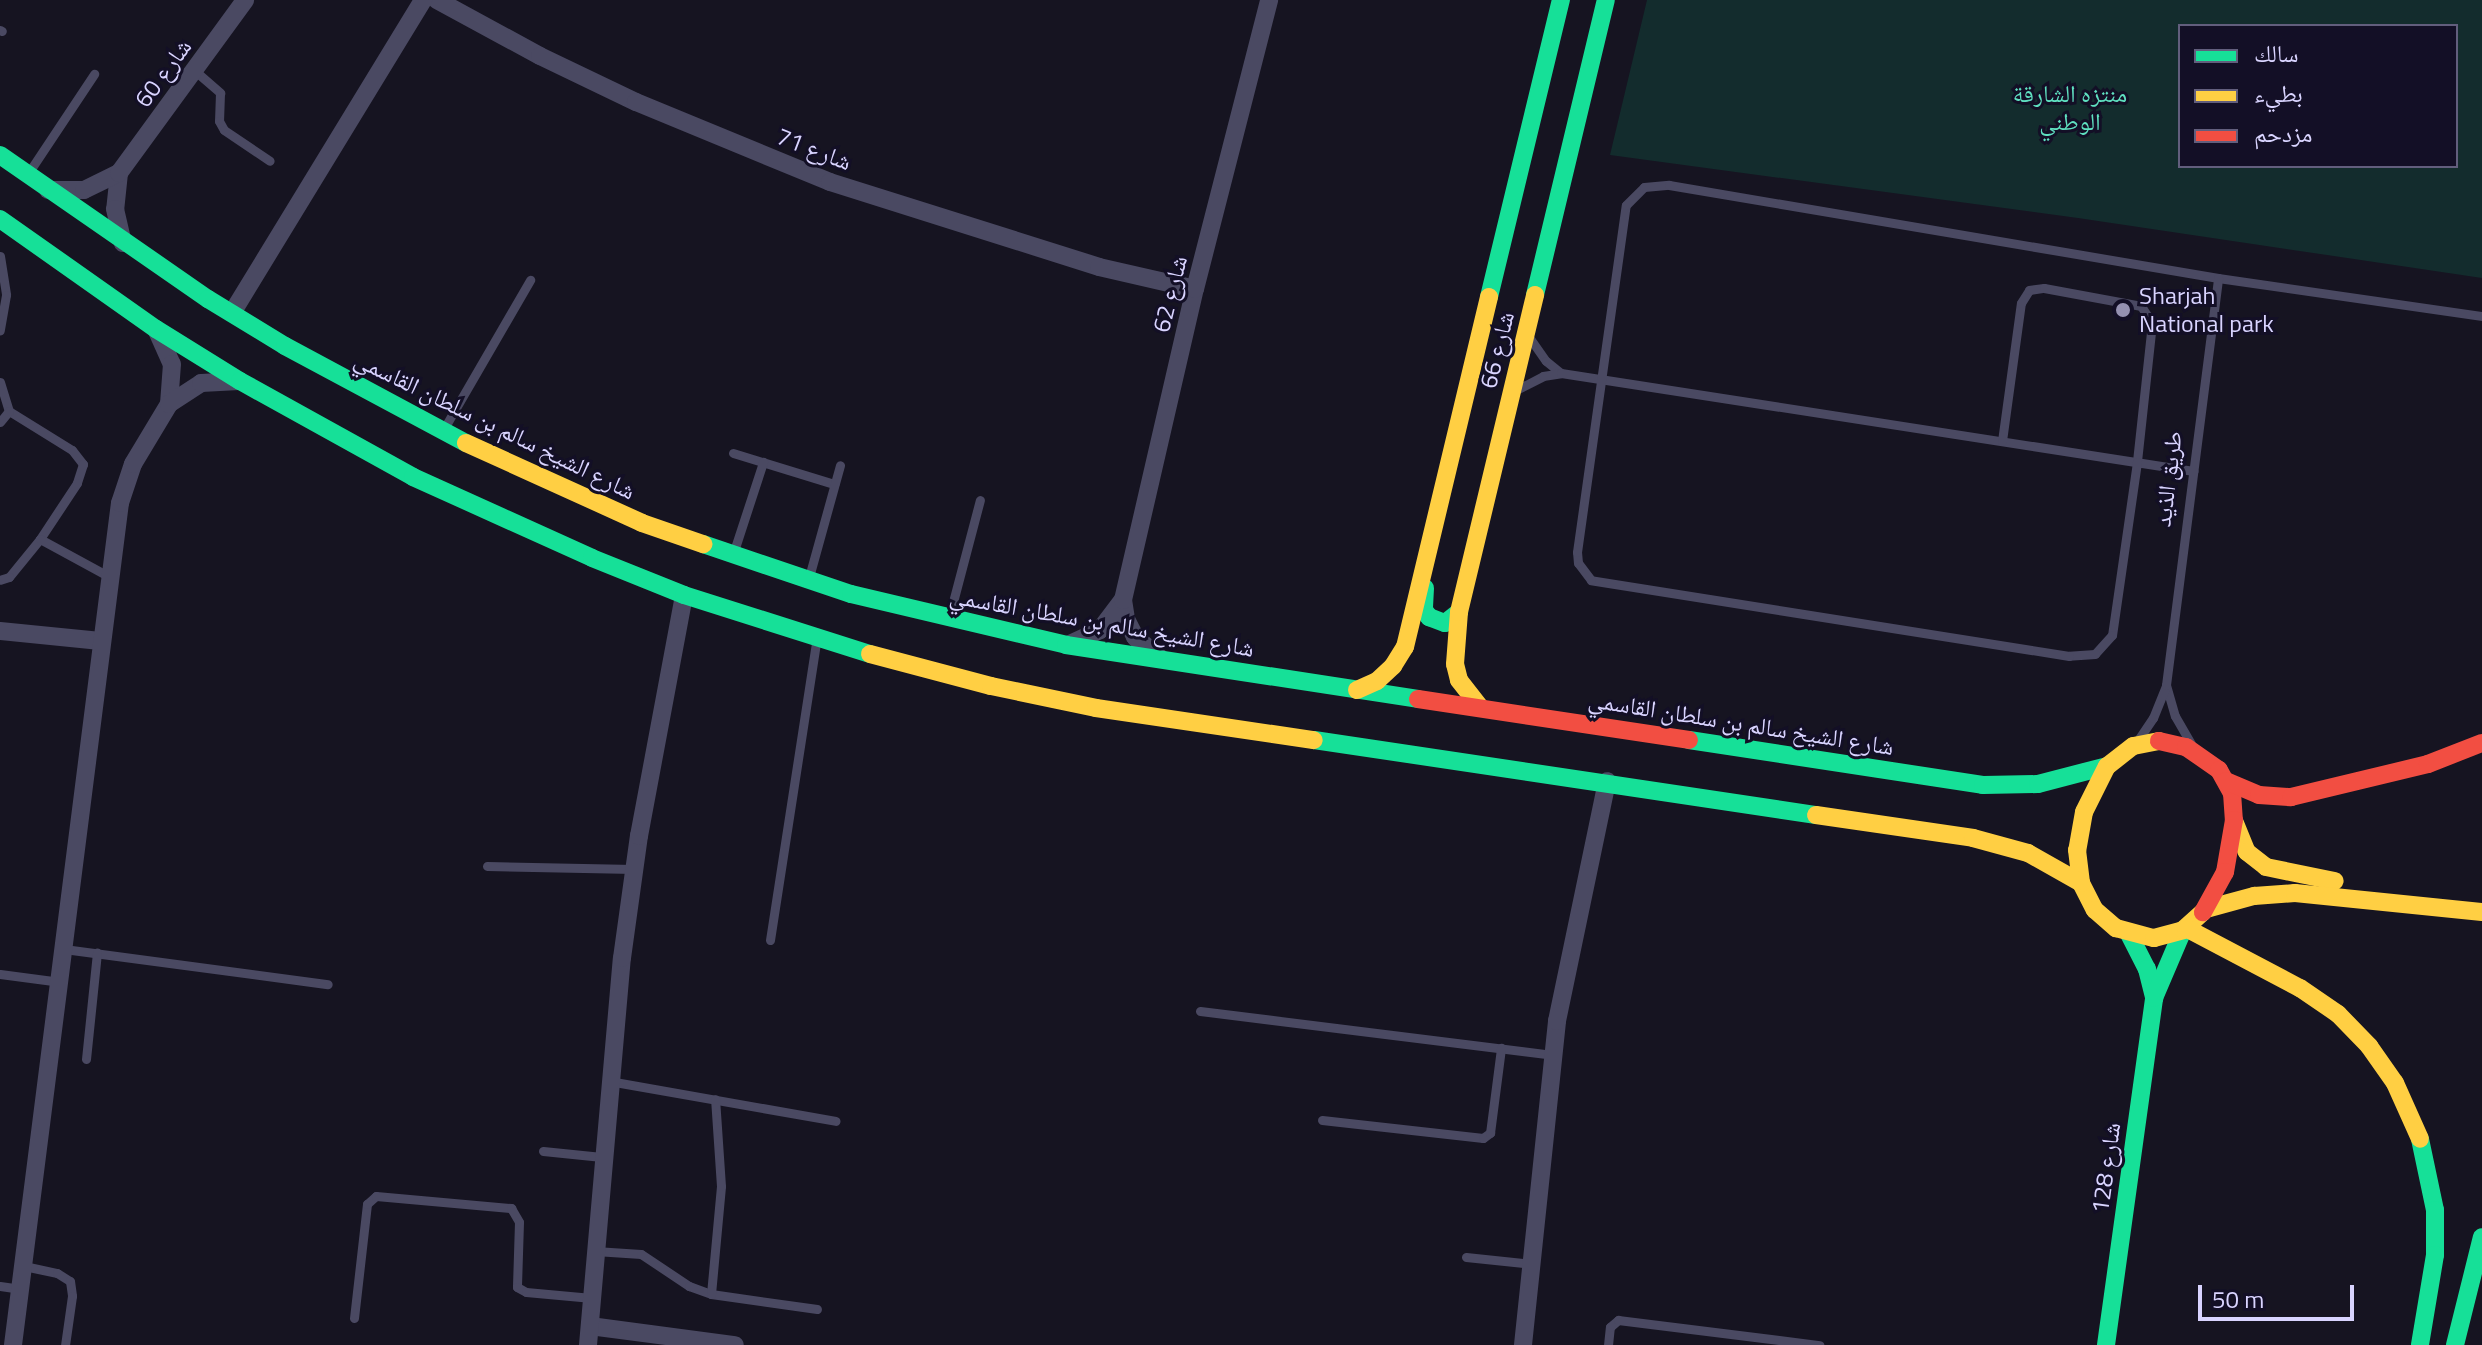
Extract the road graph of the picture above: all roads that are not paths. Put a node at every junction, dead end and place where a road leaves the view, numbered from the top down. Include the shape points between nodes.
1 (245, 0) edge
2 (423, 0) edge
3 (437, 0) edge
4 (1267, 0) edge
5 (1561, 0) edge
6 (1606, 0) edge
7 (194, 70) junction
8 (94, 74) dead end
9 (0, 155) edge
10 (270, 161) dead end
11 (119, 173) junction
12 (27, 175) junction
13 (46, 189) junction
14 (0, 219) edge
15 (123, 243) junction
16 (0, 256) edge
17 (2218, 278) junction
18 (530, 280) dead end
19 (1195, 289) junction
20 (232, 313) junction
21 (2482, 316) edge
22 (156, 329) junction
23 (0, 330) edge
24 (1526, 332) junction
25 (1561, 373) junction
26 (1601, 379) junction
27 (240, 381) junction
28 (0, 382) edge
29 (1510, 394) junction
30 (169, 404) junction
31 (9, 411) junction
32 (0, 422) edge
33 (442, 432) junction
34 (2002, 441) junction
35 (733, 453) dead end
36 (763, 462) junction
37 (2137, 462) junction
38 (840, 465) dead end
39 (2193, 471) junction
40 (834, 484) junction
41 (980, 500) dead end
42 (40, 539) junction
43 (733, 556) junction
44 (1428, 562) junction
45 (110, 577) junction
46 (0, 580) edge
47 (808, 580) junction
48 (684, 595) junction
49 (1123, 600) junction
50 (1459, 612) junction
51 (948, 620) junction
52 (0, 631) edge
53 (816, 639) junction
54 (101, 641) junction
55 (1066, 645) junction
56 (1166, 661) junction
57 (2166, 685) junction
58 (1357, 690) junction
59 (1480, 707) junction
60 (2482, 743) edge
61 (2133, 746) junction
62 (2197, 754) junction
63 (2107, 766) junction
64 (1607, 781) junction
65 (2226, 781) junction
66 (2234, 820) junction
67 (487, 866) dead end
68 (634, 869) junction
69 (2081, 883) junction
70 (2482, 901) edge
71 (2461, 903) junction
72 (2206, 909) junction
73 (2482, 912) edge
74 (2184, 929) junction
75 (2129, 934) junction
76 (770, 940) dead end
77 (64, 949) junction
78 (97, 953) junction
79 (0, 974) edge
80 (60, 982) junction
81 (328, 984) dead end
82 (2154, 998) junction
83 (1200, 1011) dead end
84 (1501, 1048) junction
85 (1552, 1055) junction
86 (86, 1059) dead end
87 (609, 1081) junction
88 (715, 1099) junction
89 (1322, 1120) dead end
90 (836, 1121) dead end
91 (543, 1151) dead end
92 (602, 1157) junction
93 (2482, 1237) edge
94 (595, 1251) junction
95 (1466, 1257) dead end
96 (1533, 1264) junction
97 (24, 1266) junction
98 (0, 1286) edge
99 (21, 1289) junction
100 (711, 1294) junction
101 (592, 1298) junction
102 (817, 1309) dead end
103 (354, 1318) dead end
104 (589, 1336) edge
105 (13, 1345) edge
106 (65, 1345) edge
107 (735, 1345) edge
108 (1523, 1345) edge
109 (1608, 1345) edge
110 (1819, 1345) edge
111 (2106, 1345) edge
112 (2420, 1345) edge
113 (2455, 1345) edge

1 - 7 street, شارع 60
2 - 20 street
3 - 19 street, شارع 71 via 636,102 830,182 1099,267
4 - 19 street, شارع 62
5 - 44 main road, شارع 66
6 - 24 main road, شارع 66
7 - 10 lane via 220,93 219,121 224,130
7 - 11 street, شارع 60
8 - 12 lane
9 - 12 main road, شارع الشيخ سالم بن سلطان القاسمي
11 - 13 street, شارع 60 via 84,190
11 - 15 street via 115,209
12 - 13 main road, شارع الشيخ سالم بن سلطان القاسمي
13 - 15 main road, شارع الشيخ سالم بن سلطان القاسمي
14 - 22 main road
15 - 20 main road, شارع الشيخ سالم بن سلطان القاسمي
16 - 23 lane via 6,295
17 - 21 lane
17 - 26 lane via 1656,184 1644,187 1626,205
17 - 39 lane, طريق الذيد
18 - 33 lane
19 - 49 street, شارع 62
20 - 33 main road, شارع الشيخ سالم بن سلطان القاسمي
22 - 27 main road
22 - 30 street via 172,364
24 - 25 lane
24 - 29 main road, شارع 66
25 - 26 lane
25 - 29 lane via 1543,376
26 - 34 lane
26 - 37 lane via 1577,552 1578,563 1591,580 2055,653 2095,654 2112,635
27 - 30 street via 201,383
27 - 48 main road via 501,520
28 - 31 lane
29 - 50 main road, شارع 66
30 - 45 street via 126,483
31 - 32 lane
31 - 42 lane via 72,450 83,464 77,483
33 - 43 main road, شارع الشيخ سالم بن سلطان القاسمي via 599,504
34 - 37 lane
34 - 37 lane via 2023,296 2044,288 2132,301 2152,323
35 - 36 lane
36 - 40 lane
36 - 43 lane
37 - 39 lane
38 - 40 lane
39 - 57 lane, طريق الذيد
40 - 47 lane
41 - 51 lane
42 - 45 lane
42 - 46 lane via 9,577
43 - 47 main road, شارع الشيخ سالم بن سلطان القاسمي
44 - 50 main road via 1424,610 1437,622 1454,619
44 - 58 main road, شارع 66 via 1405,647 1385,673
45 - 54 street
47 - 51 main road, شارع الشيخ سالم بن سلطان القاسمي
48 - 53 main road
48 - 68 street
49 - 55 street, شارع 62 via 1100,630
49 - 56 street via 1135,637
50 - 59 main road, شارع 66 via 1455,664 1459,680
51 - 55 main road, شارع الشيخ سالم بن سلطان القاسمي
52 - 54 street
53 - 64 main road via 977,683 1096,708
53 - 76 lane
54 - 77 street
55 - 56 main road, شارع الشيخ سالم بن سلطان القاسمي
56 - 58 main road, شارع الشيخ سالم بن سلطان القاسمي
57 - 61 lane, طريق الذيد via 2153,718
57 - 62 lane, طريق الذيد via 2175,716
58 - 59 main road, شارع الشيخ سالم بن سلطان القاسمي
59 - 63 main road, شارع الشيخ سالم بن سلطان القاسمي via 1983,785 2038,784
60 - 65 main road via 2428,764 2291,797 2259,795
61 - 62 main road via 2173,743
61 - 63 main road
62 - 65 main road
63 - 69 main road via 2082,823 2077,850
64 - 69 main road via 2001,844
64 - 85 street
65 - 66 main road
66 - 71 main road via 2247,852 2277,872
66 - 72 main road via 2225,872
67 - 68 lane
68 - 87 street
69 - 75 main road via 2095,910
70 - 71 main road
71 - 72 main road via 2295,893 2254,896
71 - 73 main road
72 - 74 main road
74 - 75 main road via 2154,938
74 - 82 main road, شارع 128
74 - 112 main road via 2300,988 2338,1014 2395,1083 2419,1137 2435,1210 2435,1255
75 - 82 main road, شارع 128 via 2147,969
77 - 78 lane
77 - 80 street
78 - 81 lane
78 - 86 lane
79 - 80 lane
80 - 97 street
82 - 111 main road, شارع 128
83 - 84 lane
84 - 85 lane
84 - 89 lane via 1490,1133 1483,1138
85 - 96 street
87 - 88 lane
87 - 92 street
88 - 90 lane
88 - 100 lane via 721,1186
91 - 92 lane
92 - 94 street
93 - 113 main road
94 - 100 lane via 647,1256 689,1286
94 - 101 street
95 - 96 lane
96 - 108 street
97 - 99 street
97 - 106 lane via 70,1281
98 - 99 lane
99 - 105 street
100 - 102 lane
101 - 103 lane via 517,1287 519,1222 511,1208 376,1196 367,1204
101 - 104 street
104 - 107 street
109 - 110 lane via 1610,1327 1618,1320

